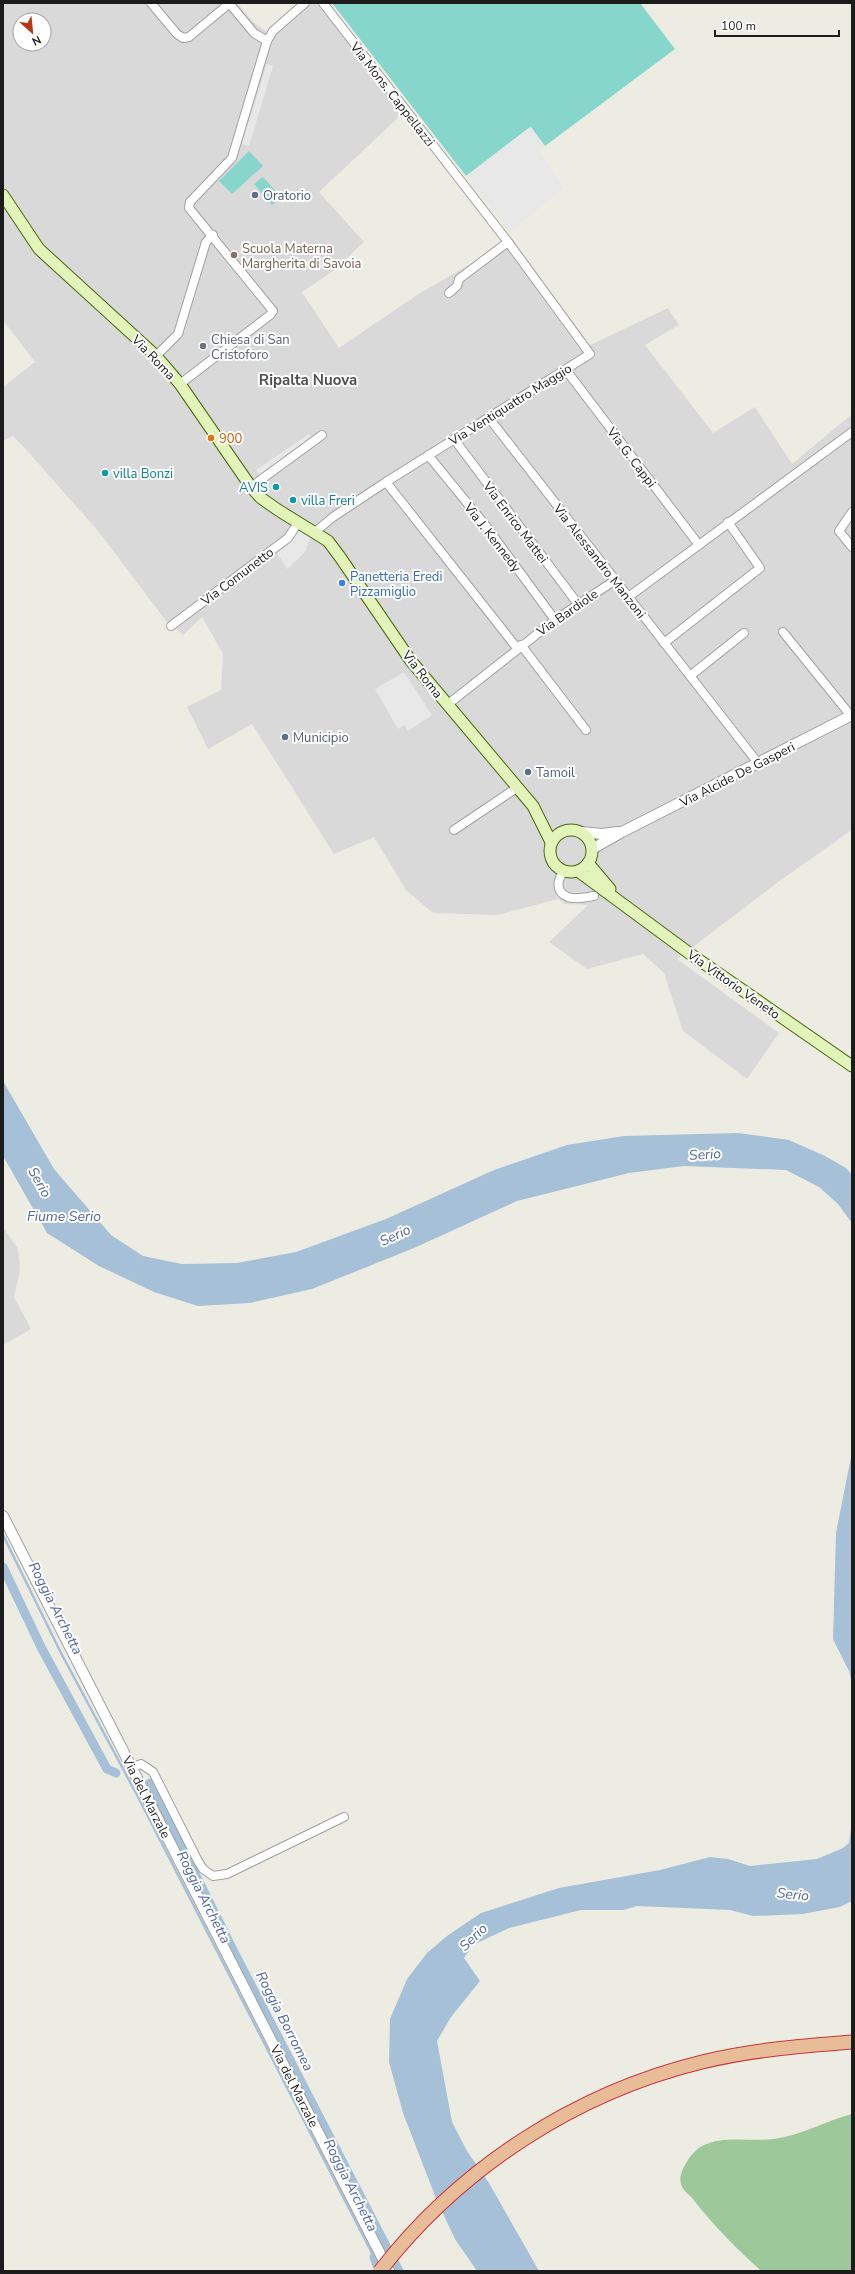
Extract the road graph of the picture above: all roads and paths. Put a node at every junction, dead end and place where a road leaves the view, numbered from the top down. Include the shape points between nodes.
1 (151, 3) edge
2 (230, 3) edge
3 (305, 3) edge
4 (323, 3) edge
5 (267, 41) junction
6 (464, 184) joint
7 (3, 195) edge
8 (213, 235) junction
9 (508, 242) junction
10 (449, 293) dead end
11 (156, 356) junction
12 (566, 370) junction
13 (180, 384) junction
14 (489, 418) junction
15 (852, 432) edge
16 (322, 435) dead end
17 (454, 439) junction
18 (428, 455) junction
19 (386, 482) junction
20 (251, 487) junction
21 (852, 512) edge
22 (728, 522) junction
23 (298, 523) junction
24 (315, 532) junction
25 (699, 545) junction
26 (852, 548) edge
27 (614, 581) junction
28 (627, 598) junction
29 (578, 604) junction
30 (555, 620) junction
31 (170, 626) dead end
32 (783, 632) dead end
33 (744, 633) dead end
34 (664, 643) junction
35 (519, 647) junction
36 (690, 676) junction
37 (447, 705) junction
38 (851, 715) edge
39 (586, 730) dead end
40 (758, 763) junction
41 (518, 787) junction
42 (537, 812) junction
43 (454, 830) dead end
44 (561, 832) junction
45 (581, 832) junction
46 (622, 832) junction
47 (551, 842) junction
48 (592, 849) junction
49 (588, 863) junction
50 (564, 871) junction
51 (578, 871) junction
52 (594, 896) dead end
53 (618, 899) junction
54 (852, 1066) edge
55 (3, 1516) edge
56 (132, 1767) junction
57 (344, 1817) dead end
58 (852, 2042) edge
59 (380, 2271) edge
60 (389, 2271) edge

1 - 2 street via 183,38 189,37
2 - 5 street via 254,33
3 - 5 street via 273,30
4 - 6 street, Via Mons. Cappellazzi
5 - 8 street via 232,158 190,202 189,208
6 - 9 street, Via Ventiquattro Maggio
7 - 11 main road, Via Roma via 39,249
8 - 11 street via 206,242 178,334
8 - 13 street via 273,311
9 - 10 street via 458,279 457,286
9 - 12 street, Via Ventiquattro Maggio via 590,354
11 - 13 main road, Via Roma
12 - 14 street, Via Ventiquattro Maggio
12 - 25 street, Via G. Cappi
13 - 20 main road, Via Roma
14 - 17 street, Via Ventiquattro Maggio
14 - 27 street, Via Alessandro Manzoni
15 - 22 street
16 - 20 street
17 - 18 street, Via Ventiquattro Maggio
17 - 29 street, Via Enrico Mattei
18 - 19 street, Via Ventiquattro Maggio
18 - 30 street, Via J. Kennedy via 486,526
19 - 24 street, Via Ventiquattro Maggio
19 - 35 street
20 - 23 main road, Via Roma via 261,498
21 - 26 street via 839,531
22 - 25 street
22 - 34 street via 760,568
23 - 24 main road, Via Roma
23 - 31 street, Via Comunetto via 288,538
24 - 37 main road, Via Roma via 328,541 411,661
25 - 28 street
27 - 28 street, Via Alessandro Manzoni
27 - 29 street, Via Bardiole
28 - 34 street, Via Alessandro Manzoni
29 - 30 street, Via Bardiole
30 - 35 street, Via Bardiole
32 - 38 street, Via Alcide De Gasperi
33 - 36 street
34 - 36 street, Via Alessandro Manzoni
35 - 37 street, Via Bardiole
35 - 39 street
36 - 40 street, Via Alessandro Manzoni
37 - 41 main road, Via Roma
38 - 40 street, Via Alcide De Gasperi
40 - 46 street, Via Alcide De Gasperi
41 - 42 main road, Via Roma
41 - 43 street
42 - 44 main road
42 - 47 main road
44 - 45 main road
44 - 47 main road
45 - 46 street, Via Alcide De Gasperi
45 - 48 main road via 587,837
46 - 48 street, Via Alcide De Gasperi
47 - 50 main road via 549,849 553,863
48 - 49 main road
49 - 51 main road
49 - 53 main road
50 - 51 main road
50 - 52 street via 558,878 558,887 564,894 569,898
51 - 53 main road
53 - 54 main road, Via Vittorio Veneto via 684,949
55 - 56 street, Via del Marzale
56 - 57 street via 141,1764 153,1772 198,1861 203,1869 213,1876 227,1874
56 - 60 street, Via del Marzale
58 - 59 highway, bridge via 784,2047 702,2062 624,2088 583,2106 520,2141 462,2184

